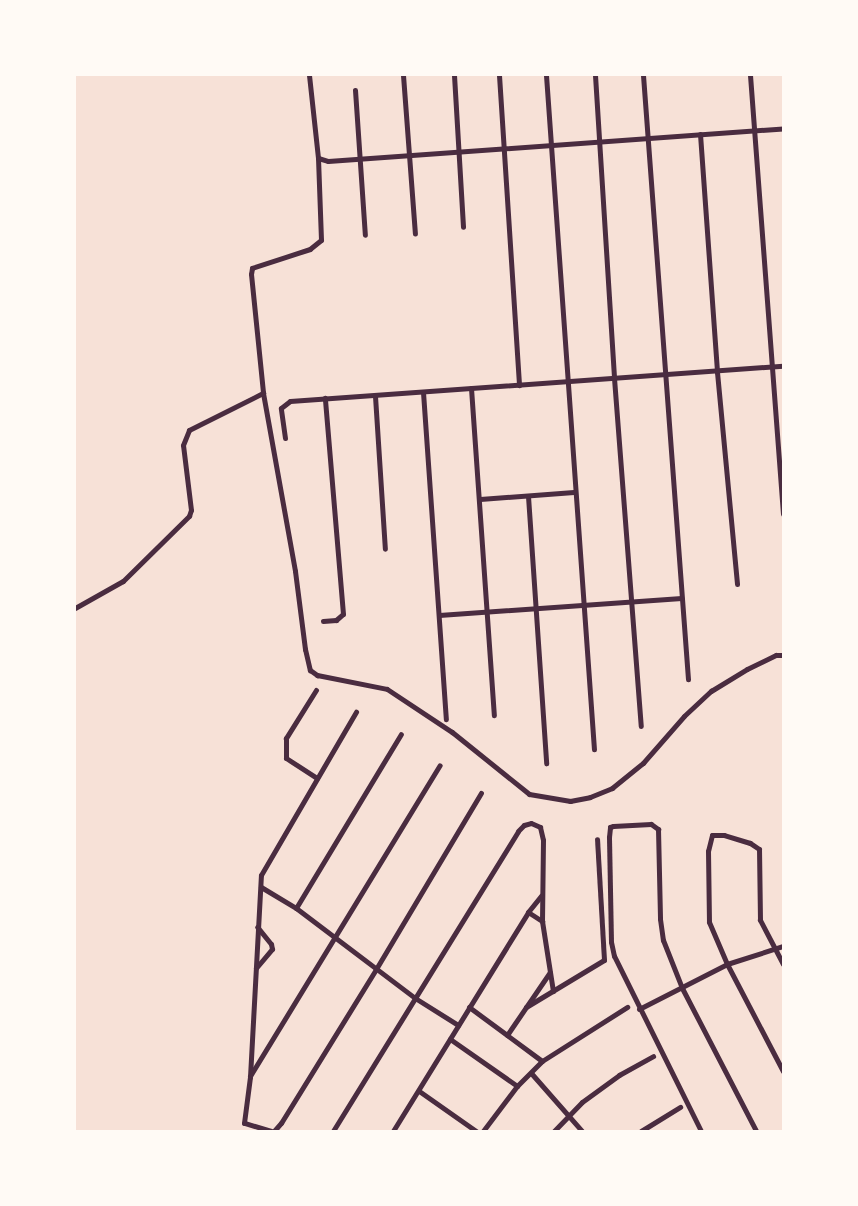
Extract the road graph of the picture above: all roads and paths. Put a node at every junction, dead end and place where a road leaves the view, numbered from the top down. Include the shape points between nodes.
1 (309, 75) edge
2 (403, 75) edge
3 (453, 75) edge
4 (499, 75) edge
5 (546, 75) edge
6 (595, 75) edge
7 (643, 75) edge
8 (750, 75) edge
9 (355, 90) dead end
10 (783, 128) edge
11 (754, 130) junction
12 (700, 134) junction
13 (647, 138) junction
14 (600, 142) junction
15 (550, 145) junction
16 (505, 148) junction
17 (458, 152) junction
18 (409, 155) junction
19 (318, 158) junction
20 (360, 158) junction
21 (463, 227) dead end
22 (415, 234) dead end
23 (365, 235) dead end
24 (783, 366) edge
25 (772, 367) junction
26 (717, 372) junction
27 (664, 376) junction
28 (614, 378) junction
29 (567, 381) junction
30 (519, 385) junction
31 (471, 388) junction
32 (423, 392) junction
33 (263, 393) junction
34 (375, 396) junction
35 (325, 398) junction
36 (285, 438) dead end
37 (574, 492) junction
38 (528, 496) junction
39 (480, 499) junction
40 (783, 514) edge
41 (386, 549) dead end
42 (737, 584) dead end
43 (681, 598) junction
44 (631, 601) junction
45 (583, 604) junction
46 (75, 608) edge
47 (535, 608) junction
48 (485, 612) junction
49 (439, 615) junction
50 (323, 621) dead end
51 (783, 655) edge
52 (687, 679) dead end
53 (316, 690) dead end
54 (356, 712) dead end
55 (494, 715) dead end
56 (446, 719) dead end
57 (641, 726) dead end
58 (401, 734) dead end
59 (594, 749) dead end
60 (546, 763) dead end
61 (440, 765) dead end
62 (317, 778) junction
63 (481, 793) dead end
64 (597, 839) dead end
65 (261, 887) junction
66 (541, 896) junction
67 (296, 908) junction
68 (528, 912) junction
69 (542, 921) junction
70 (257, 927) junction
71 (337, 937) junction
72 (783, 946) edge
73 (775, 948) junction
74 (727, 964) junction
75 (783, 964) edge
76 (256, 968) junction
77 (376, 969) junction
78 (550, 972) junction
79 (682, 988) junction
80 (553, 991) junction
81 (415, 998) junction
82 (469, 1007) junction
83 (526, 1007) junction
84 (627, 1007) dead end
85 (639, 1009) junction
86 (458, 1025) junction
87 (507, 1035) junction
88 (450, 1039) junction
89 (653, 1056) dead end
90 (542, 1061) junction
91 (783, 1071) edge
92 (531, 1072) junction
93 (250, 1077) junction
94 (517, 1086) junction
95 (419, 1091) junction
96 (680, 1107) dead end
97 (569, 1116) junction
98 (274, 1130) edge
99 (333, 1131) edge
100 (393, 1131) edge
101 (476, 1131) edge
102 (483, 1131) edge
103 (554, 1131) edge
104 (582, 1131) edge
105 (641, 1131) edge
106 (701, 1131) edge
107 (756, 1131) edge

1 - 19 street
2 - 18 street
3 - 17 street
4 - 16 street
5 - 15 street
6 - 14 street
7 - 13 street
8 - 11 street
9 - 20 street
10 - 11 street
11 - 12 street
11 - 25 street
12 - 13 street
12 - 26 street
13 - 14 street
13 - 27 street
14 - 15 street
14 - 28 street
15 - 16 street
15 - 29 street
16 - 17 street
16 - 30 street
17 - 18 street
17 - 21 street
18 - 20 street
18 - 22 street
19 - 20 street
19 - 33 street via 321,240 310,249 251,271
20 - 23 street
24 - 25 street
25 - 26 street
25 - 40 street
26 - 27 street
26 - 42 street
27 - 28 street
27 - 43 street
28 - 29 street
28 - 44 street
29 - 30 street
29 - 37 street
30 - 31 street
31 - 32 street
31 - 39 street
32 - 34 street
32 - 49 street
33 - 46 street via 189,430 183,446 189,516 123,581
33 - 51 street via 310,670 317,675 387,689 452,732 529,794 570,801 612,788 644,763 711,691 747,669
34 - 35 street
34 - 41 street
35 - 36 street via 286,402 281,411
35 - 50 street via 343,614 336,620
37 - 38 street
37 - 45 street
38 - 39 street
38 - 47 street
39 - 48 street
43 - 44 street
43 - 52 street
44 - 45 street
44 - 57 street
45 - 47 street
45 - 59 street
47 - 48 street
47 - 60 street
48 - 49 street
48 - 55 street
49 - 56 street
53 - 62 street via 286,738 286,758
54 - 62 street
58 - 67 street
61 - 71 street
62 - 65 street via 263,868
63 - 77 street
64 - 80 street via 604,960
65 - 67 street
65 - 70 street
66 - 68 street
66 - 69 street
66 - 81 street via 540,827 524,825
67 - 71 street
68 - 69 street
68 - 82 street
69 - 78 street
70 - 76 street
70 - 76 street via 272,949
71 - 77 street
71 - 93 street
72 - 73 street
73 - 74 street
73 - 74 street via 760,920 759,849 716,834 710,837 709,922
73 - 75 street
74 - 79 street
74 - 91 street
76 - 93 street
77 - 81 street
77 - 98 street
78 - 80 street
78 - 83 street
79 - 85 street
79 - 85 street via 660,929 658,829 651,824 613,826 609,830 611,942 619,969
79 - 107 street
80 - 83 street
81 - 86 street
81 - 99 street
82 - 86 street
82 - 87 street
83 - 87 street
84 - 90 street
85 - 106 street
86 - 88 street
87 - 90 street
88 - 94 street
88 - 95 street
89 - 97 street via 582,1102
90 - 92 street
92 - 94 street
92 - 97 street
93 - 98 street via 244,1123
94 - 102 street
95 - 100 street
95 - 101 street
96 - 105 street
97 - 103 street
97 - 104 street

